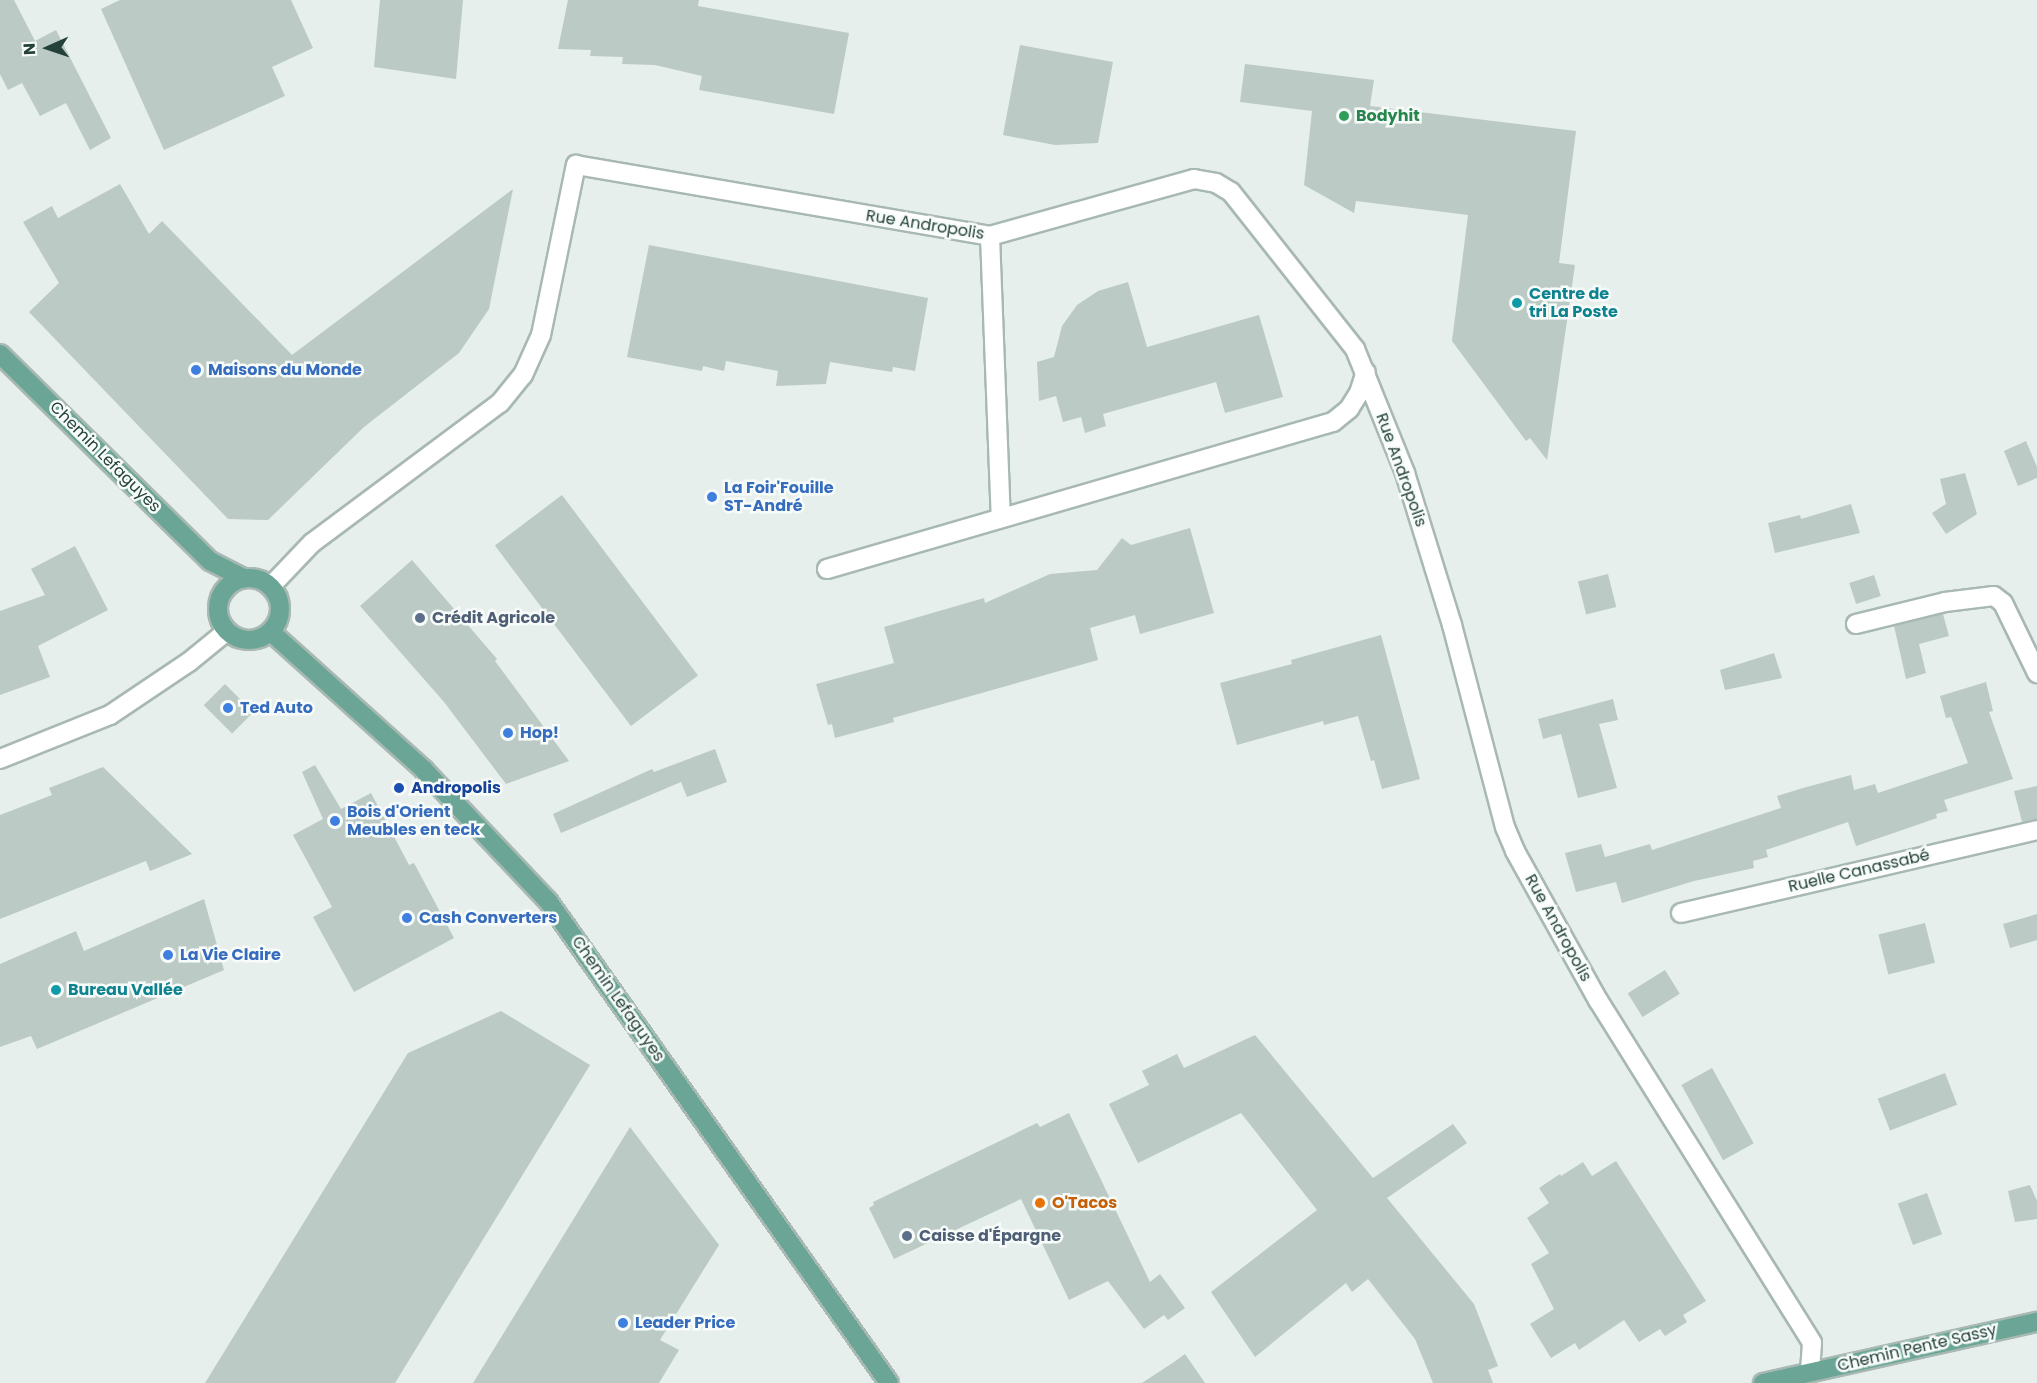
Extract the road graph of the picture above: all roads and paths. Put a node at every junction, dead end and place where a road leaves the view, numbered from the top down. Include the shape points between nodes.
1 (990, 236) junction
2 (0, 354) edge
3 (1365, 372) junction
4 (1001, 517) junction
5 (210, 561) junction
6 (827, 569) dead end
7 (244, 578) junction
8 (271, 586) junction
9 (218, 604) junction
10 (1856, 624) dead end
11 (227, 631) junction
12 (271, 632) junction
13 (2037, 673) edge
14 (0, 759) edge
15 (2037, 830) edge
16 (1681, 914) dead end
17 (2037, 1322) edge
18 (1810, 1372) junction
19 (889, 1383) edge
20 (1763, 1383) edge

1 - 3 street, Rue Andropolis via 1194,179 1216,183 1231,192 1355,349
1 - 4 street
1 - 8 street, Rue Andropolis via 576,165 541,335 523,375 500,403 312,543
2 - 5 main road, Chemin Lefaguyes
3 - 4 street via 1349,409 1333,422
3 - 18 street, Rue Andropolis via 1405,473 1515,851 1598,1000 1812,1343
4 - 6 street
5 - 7 main road, Chemin Lefaguyes
5 - 9 main road
7 - 8 main road via 263,580
7 - 9 main road via 227,587
8 - 12 main road via 280,604 277,624
9 - 11 main road via 221,623
10 - 13 street via 1945,602 1994,596 2004,603
11 - 12 main road via 235,637 254,640
11 - 14 street via 189,662 110,715
12 - 19 main road, Chemin Lefaguyes via 424,770 548,901
15 - 16 street, Ruelle Canassabé
17 - 18 main road, Chemin Pente Sassy
18 - 20 main road, Chemin Pente Sassy

